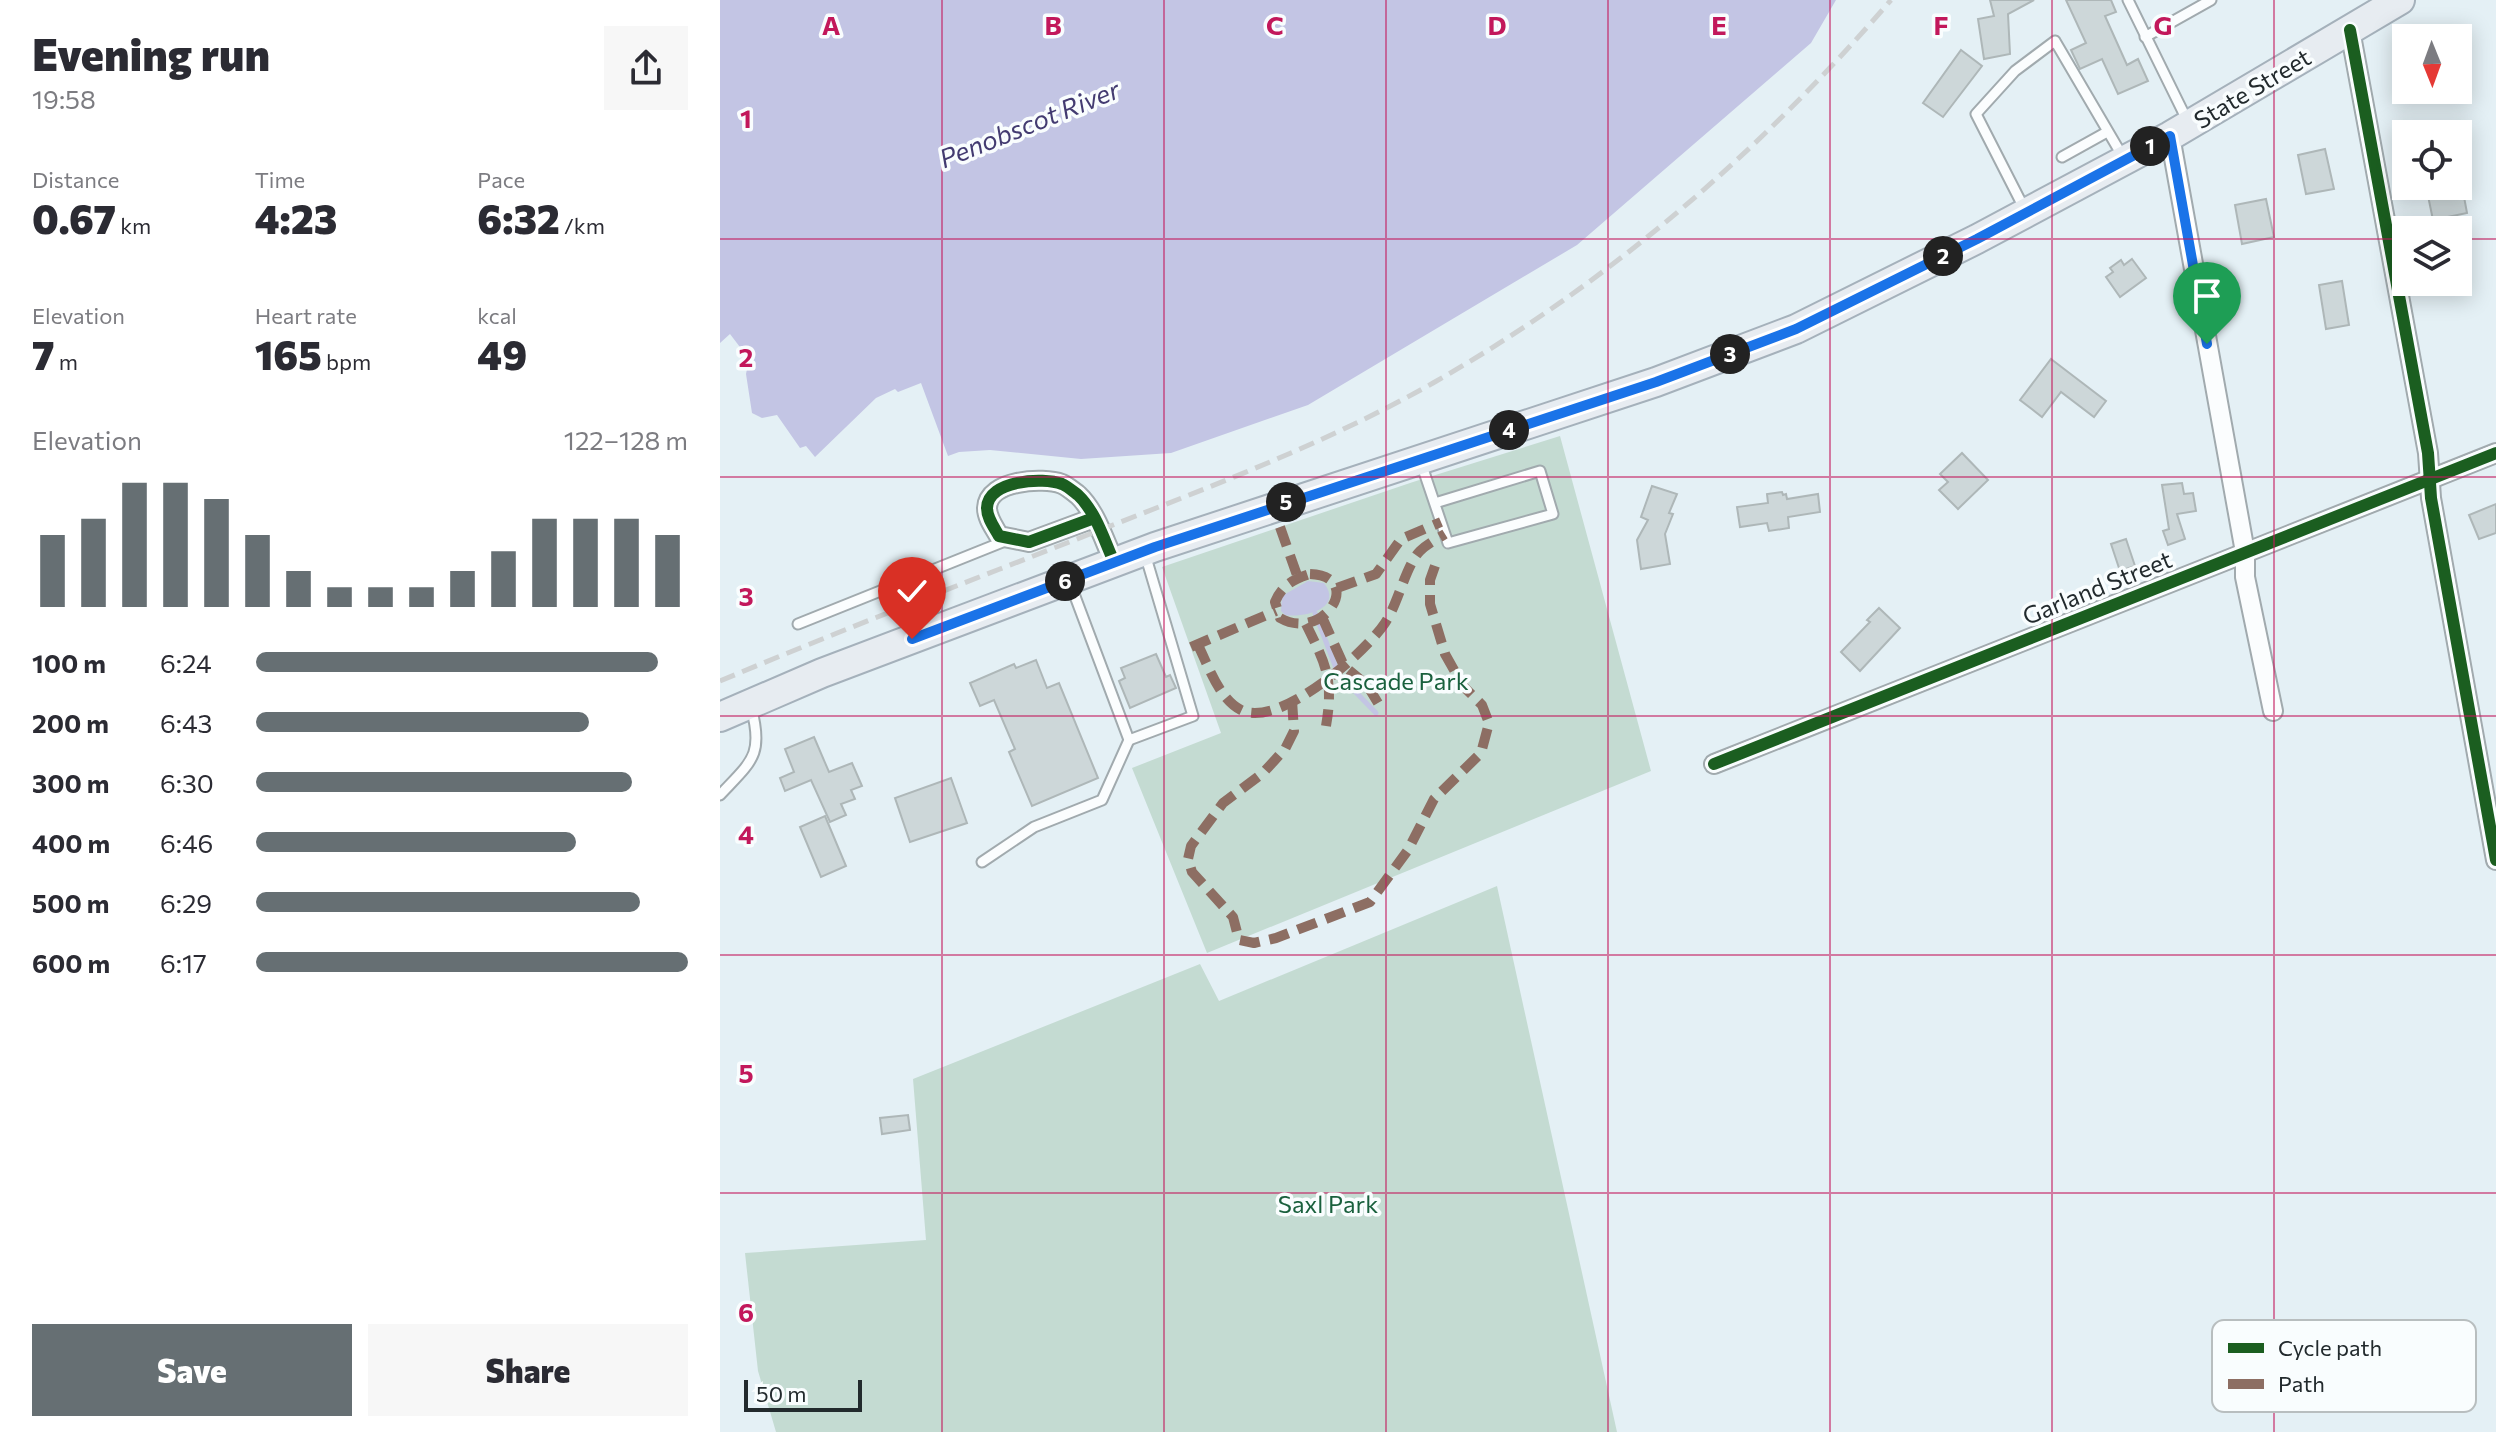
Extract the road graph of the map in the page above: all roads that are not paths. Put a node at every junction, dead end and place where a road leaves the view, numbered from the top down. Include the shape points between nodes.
1 (2128, 0) edge
2 (2211, 0) edge
3 (2400, 0) edge
4 (2350, 30) junction
5 (2145, 37) junction
6 (2180, 130) junction
7 (2107, 132) junction
8 (2062, 157) dead end
9 (2125, 160) junction
10 (2026, 212) junction
11 (2496, 453) edge
12 (1420, 459) junction
13 (2428, 479) junction
14 (1435, 503) junction
15 (1094, 518) junction
16 (1009, 540) junction
17 (1144, 551) junction
18 (2245, 552) junction
19 (1114, 562) junction
20 (1069, 580) junction
21 (798, 624) dead end
22 (750, 703) junction
23 (2273, 711) dead end
24 (720, 717) edge
25 (1129, 740) junction
26 (1714, 764) dead end
27 (720, 795) edge
28 (2496, 860) edge
29 (982, 862) dead end

1 - 5 lane
2 - 5 lane
3 - 4 main road, State Street
4 - 6 main road, State Street
4 - 13 street via 2428,453
5 - 6 lane
6 - 9 main road, State Street
6 - 18 street
7 - 8 lane
7 - 9 lane
7 - 10 lane via 2055,41 2015,71 1976,114
9 - 10 main road, State Street
10 - 12 main road, State Street via 1796,329 1656,382
11 - 13 street, Garland Street
12 - 14 lane
12 - 17 main road, State Street
13 - 18 street, Garland Street
13 - 28 street
14 - 14 lane via 1540,471 1553,514 1448,543
15 - 16 street via 1029,542
15 - 16 street via 1080,497 1062,484 998,487 987,510 999,536
15 - 19 street
16 - 21 lane
17 - 19 main road, State Street
17 - 25 lane via 1193,716
18 - 23 street via 2245,577
18 - 26 street, Garland Street
19 - 20 main road, State Street
20 - 22 main road, State Street
20 - 25 lane
22 - 24 main road, State Street
22 - 27 lane via 757,729 754,760
25 - 29 lane via 1102,800 1034,827

